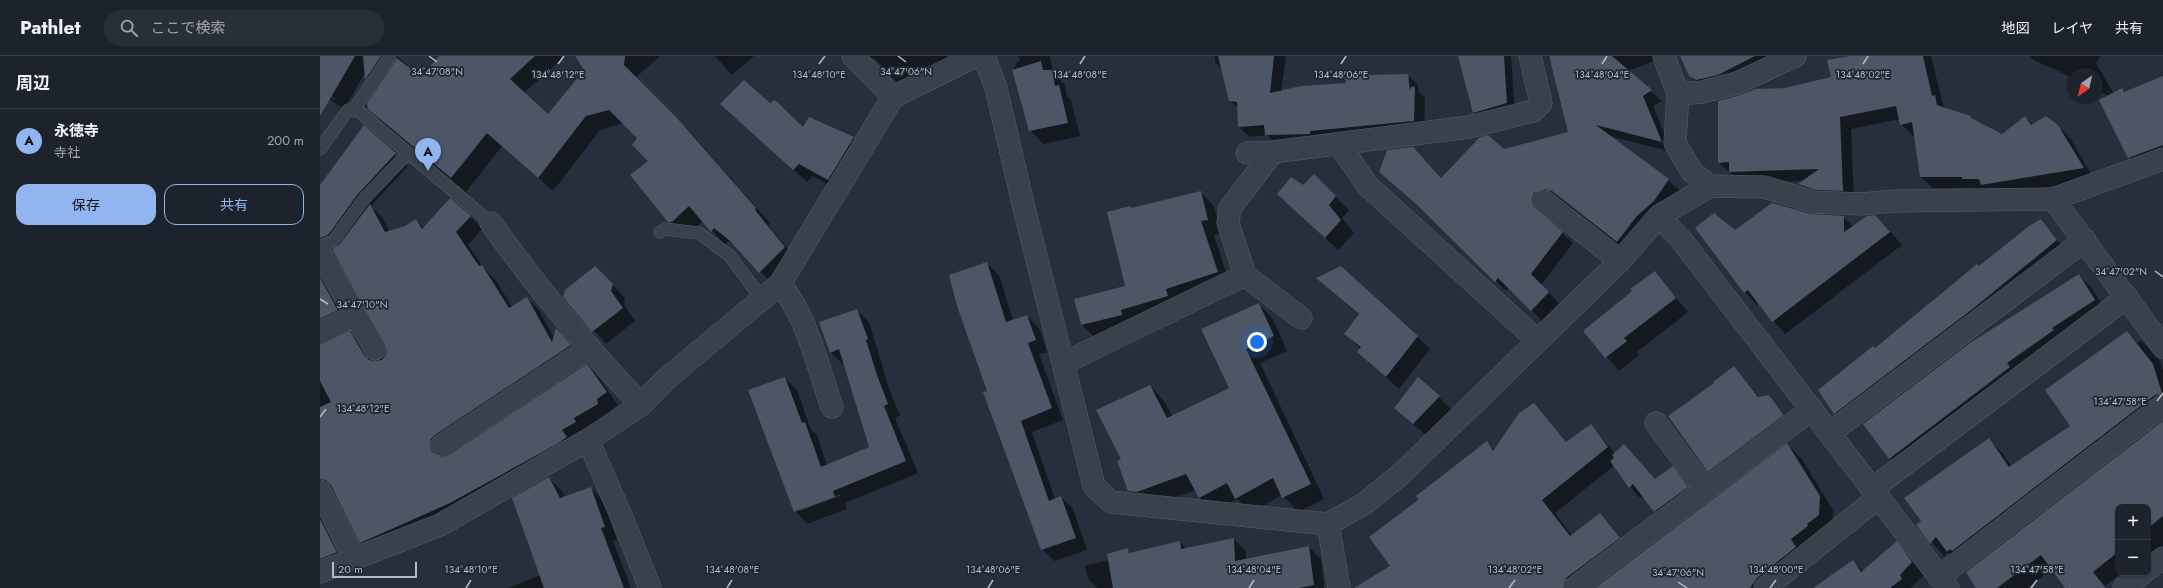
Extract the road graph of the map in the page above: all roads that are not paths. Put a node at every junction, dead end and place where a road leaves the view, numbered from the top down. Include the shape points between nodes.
1 (390, 56) edge
2 (853, 56) edge
3 (976, 56) edge
4 (984, 56) edge
5 (1530, 56) edge
6 (1664, 56) edge
7 (1795, 56) edge
8 (1678, 94) junction
9 (893, 97) junction
10 (355, 108) junction
11 (1339, 144) junction
12 (320, 149) edge
13 (408, 152) junction
14 (1273, 152) junction
15 (1247, 153) dead end
16 (2163, 159) edge
17 (1710, 186) junction
18 (2053, 199) junction
19 (1544, 202) dead end
20 (1659, 216) junction
21 (491, 223) joint
22 (660, 232) dead end
23 (2085, 240) junction
24 (320, 246) edge
25 (320, 253) edge
26 (1620, 261) junction
27 (1245, 275) junction
28 (785, 290) junction
29 (2127, 297) junction
30 (762, 299) junction
31 (355, 315) junction
32 (1301, 318) dead end
33 (320, 333) edge
34 (1538, 341) junction
35 (2163, 346) edge
36 (589, 348) junction
37 (375, 349) dead end
38 (1064, 363) junction
39 (641, 405) junction
40 (2163, 405) edge
41 (832, 406) dead end
42 (1812, 409) junction
43 (1656, 423) dead end
44 (1831, 432) junction
45 (588, 440) junction
46 (442, 445) dead end
47 (1705, 489) junction
48 (320, 491) edge
49 (1876, 493) junction
50 (1328, 524) junction
51 (354, 558) junction
52 (2163, 558) edge
53 (2151, 567) edge
54 (320, 572) edge
55 (2139, 576) edge
56 (1944, 582) edge
57 (1768, 587) edge
58 (650, 588) edge
59 (1339, 588) edge
60 (1574, 588) edge
61 (2124, 588) edge

1 - 10 lane
2 - 9 street
3 - 9 street
4 - 38 street via 996,88
5 - 11 street via 1542,103 1533,111 1469,127
6 - 8 street
7 - 8 street via 1737,83 1702,92
8 - 17 street via 1675,143 1692,172
9 - 28 street
10 - 12 lane via 353,111 348,110
10 - 13 lane
11 - 14 street
11 - 34 street via 1367,185
13 - 21 lane
13 - 24 lane via 364,199 333,241
14 - 15 street
14 - 27 street via 1230,208 1228,223
16 - 18 street
17 - 18 street via 1764,187 1814,202 1860,204 1895,201
17 - 20 street
18 - 23 street
19 - 26 street
20 - 26 street
20 - 42 street via 1683,242
21 - 36 street via 519,263
22 - 30 lane via 665,229 699,232 730,256
23 - 29 street
23 - 44 street
25 - 31 street
26 - 34 street
27 - 32 street
27 - 38 street
28 - 30 street
28 - 41 street via 802,321
29 - 35 street
29 - 49 street
30 - 39 street via 665,380
31 - 33 street
31 - 37 street
34 - 50 street via 1400,475 1364,504
36 - 39 street
36 - 46 street
38 - 50 street via 1094,486 1111,502
39 - 45 street
40 - 56 street
42 - 44 street
42 - 47 street
43 - 47 street
44 - 49 street
45 - 51 street via 440,525
45 - 58 street
47 - 60 street
48 - 51 street
49 - 56 street
49 - 57 street
50 - 59 street
51 - 54 street
52 - 53 street
55 - 61 street

